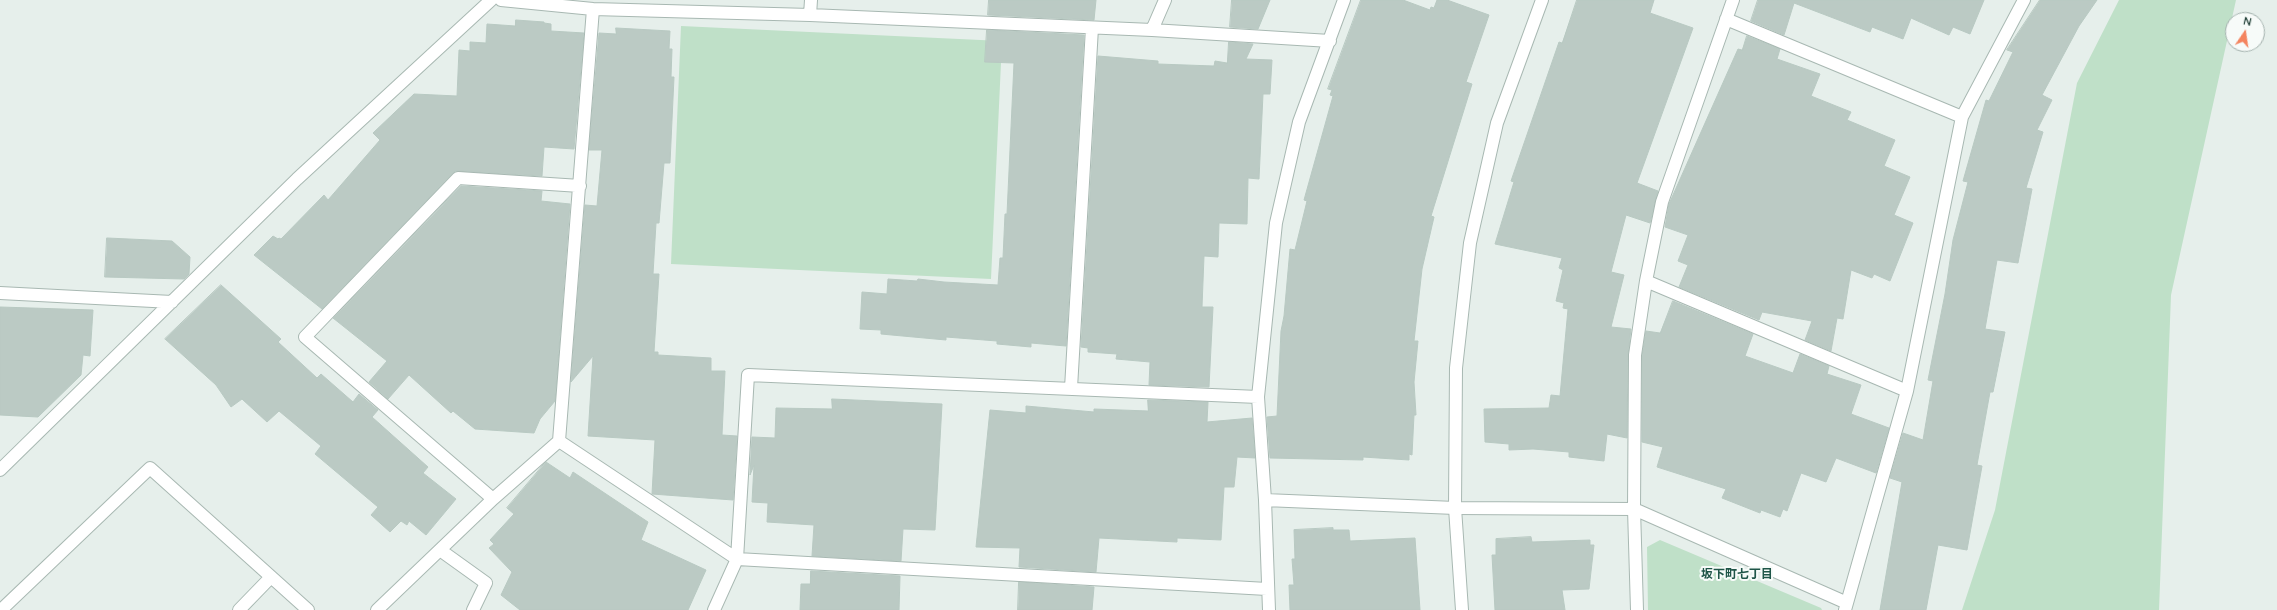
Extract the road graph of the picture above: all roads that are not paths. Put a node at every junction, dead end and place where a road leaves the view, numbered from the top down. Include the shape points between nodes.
1 (492, 0) edge
2 (501, 0) edge
3 (811, 0) edge
4 (1165, 0) edge
5 (1344, 0) edge
6 (1542, 0) edge
7 (1733, 0) edge
8 (2024, 0) edge
9 (593, 9) junction
10 (810, 15) junction
11 (1726, 19) junction
12 (1092, 28) junction
13 (1152, 30) junction
14 (1330, 41) junction
15 (1962, 117) junction
16 (580, 186) junction
17 (1646, 281) junction
18 (0, 292) edge
19 (172, 302) junction
20 (1071, 388) junction
21 (1906, 391) junction
22 (1258, 397) junction
23 (559, 441) junction
24 (0, 470) edge
25 (493, 499) junction
26 (1265, 500) junction
27 (1455, 508) junction
28 (1634, 508) junction
29 (440, 550) junction
30 (737, 559) junction
31 (271, 577) junction
32 (1267, 588) junction
33 (1846, 606) edge
34 (1, 610) edge
35 (239, 610) edge
36 (308, 610) edge
37 (377, 610) edge
38 (473, 610) edge
39 (714, 610) edge
40 (1269, 610) edge
41 (1462, 610) edge
42 (1637, 610) edge

1 - 19 street via 297,179
2 - 9 street
3 - 10 street
4 - 13 street
5 - 14 street
6 - 27 street via 1498,123 1470,243 1456,368
7 - 11 street
8 - 15 street
9 - 10 street
9 - 16 street
10 - 12 street
11 - 15 street
11 - 17 street via 1662,202
12 - 13 street
12 - 20 street
13 - 14 street
14 - 22 street via 1299,122 1276,224
15 - 21 street
16 - 23 street
16 - 25 street via 458,178 305,337
17 - 21 street
17 - 28 street via 1635,355
18 - 19 street
19 - 24 street
20 - 22 street
20 - 30 street via 748,375
21 - 33 street
22 - 26 street
23 - 25 street
23 - 30 street
25 - 29 street
26 - 27 street
26 - 32 street
27 - 28 street
27 - 41 street
28 - 33 street
28 - 42 street
29 - 37 street
29 - 38 street via 486,583
30 - 32 street
30 - 39 street
31 - 34 street via 150,468
31 - 35 street
31 - 36 street
32 - 40 street

